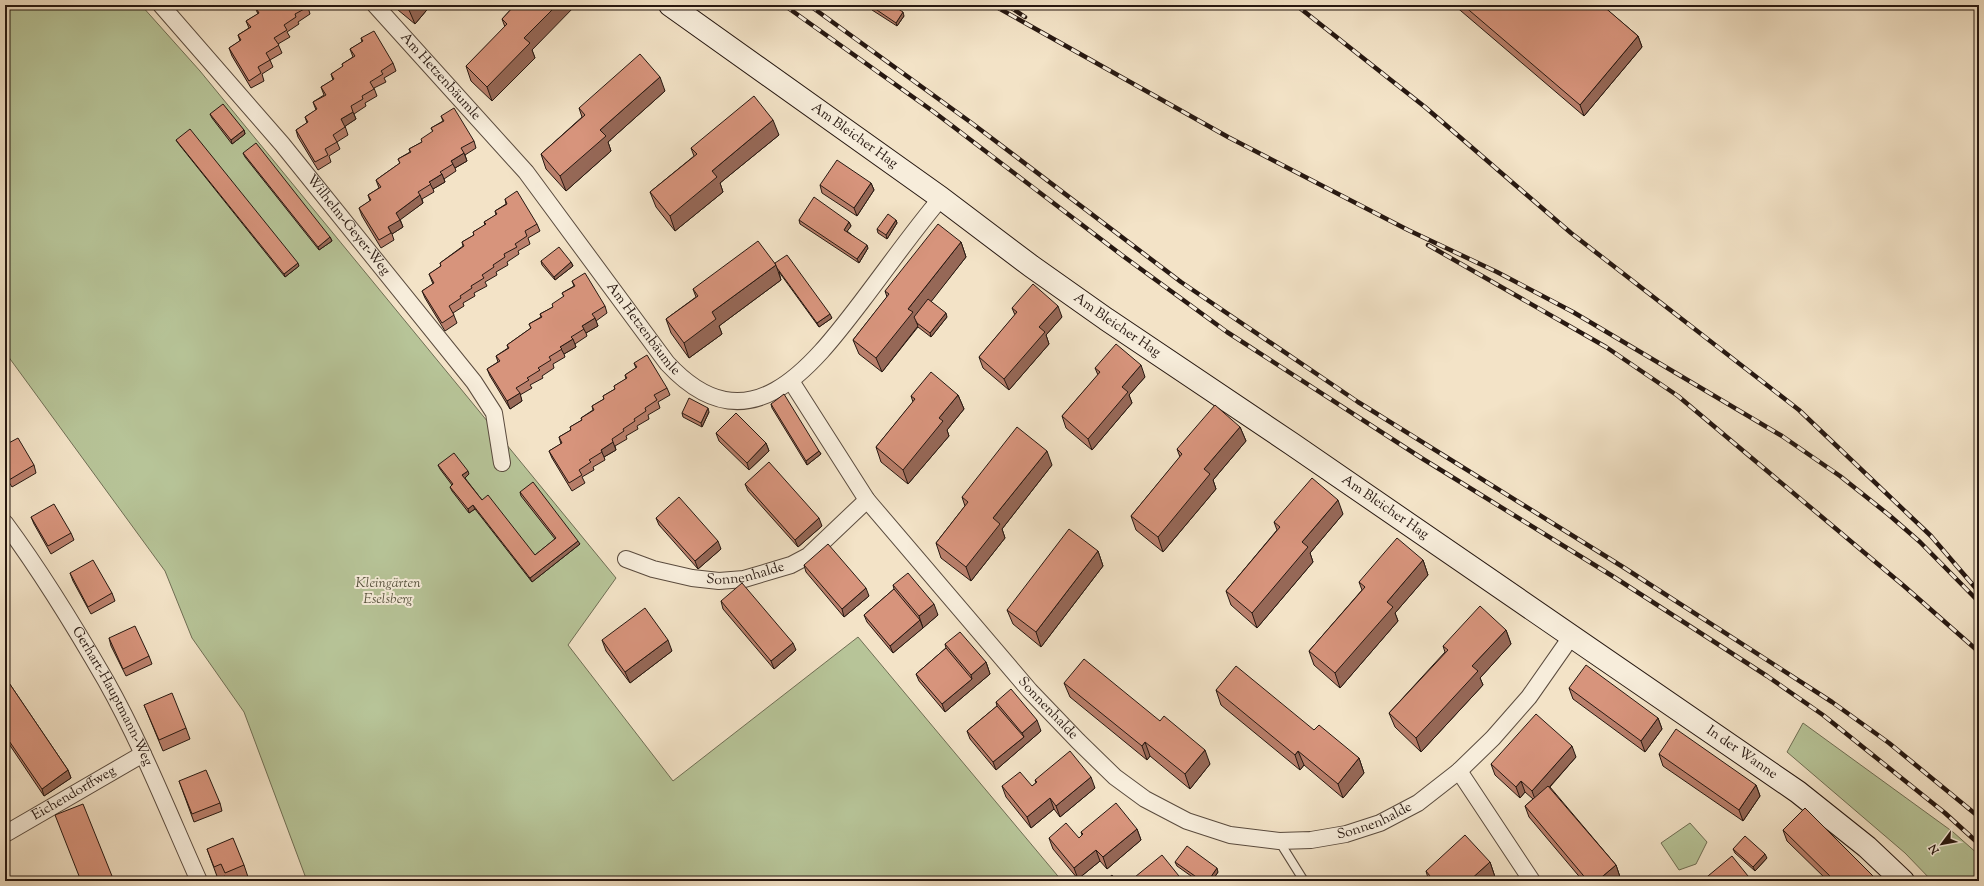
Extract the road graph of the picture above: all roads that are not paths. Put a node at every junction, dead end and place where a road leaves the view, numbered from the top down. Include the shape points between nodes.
1 (161, 5) edge
2 (375, 5) edge
3 (670, 5) edge
4 (941, 198) junction
5 (792, 381) junction
6 (502, 463) dead end
7 (867, 500) junction
8 (5, 523) edge
9 (626, 559) dead end
10 (1570, 637) junction
11 (142, 754) junction
12 (1459, 771) junction
13 (5, 834) edge
14 (1279, 841) junction
15 (199, 881) edge
16 (1304, 881) edge
17 (1532, 881) edge
18 (1903, 881) edge

1 - 6 street, Wilhelm-Geyer-Weg via 282,144 474,382 494,413
2 - 5 street, Am Hetzenbäumle via 526,172 653,346 682,379 713,398 731,401 757,398
3 - 4 street, Am Bleicher Hag
4 - 5 street, Am Hetzenbäumle via 846,321 807,368
4 - 10 street, Am Bleicher Hag via 1106,319 1292,444
5 - 7 street, Sonnenhalde
7 - 9 street, Sonnenhalde via 808,556 791,565 744,579 719,581 692,578 653,569
7 - 14 street, Sonnenhalde via 1030,691 1115,777 1145,799 1187,821 1230,835
8 - 11 street, Gerhart-Hauptmann-Weg via 106,682
10 - 12 street, Sonnenhalde via 1529,697 1493,738
10 - 18 street, In der Wanne via 1798,792 1867,847
11 - 13 street, Eichendorffweg
11 - 15 street, Gerhart-Hauptmann-Weg
12 - 14 street, Sonnenhalde via 1418,803 1380,823 1346,834 1311,840
12 - 17 street
14 - 16 lane

